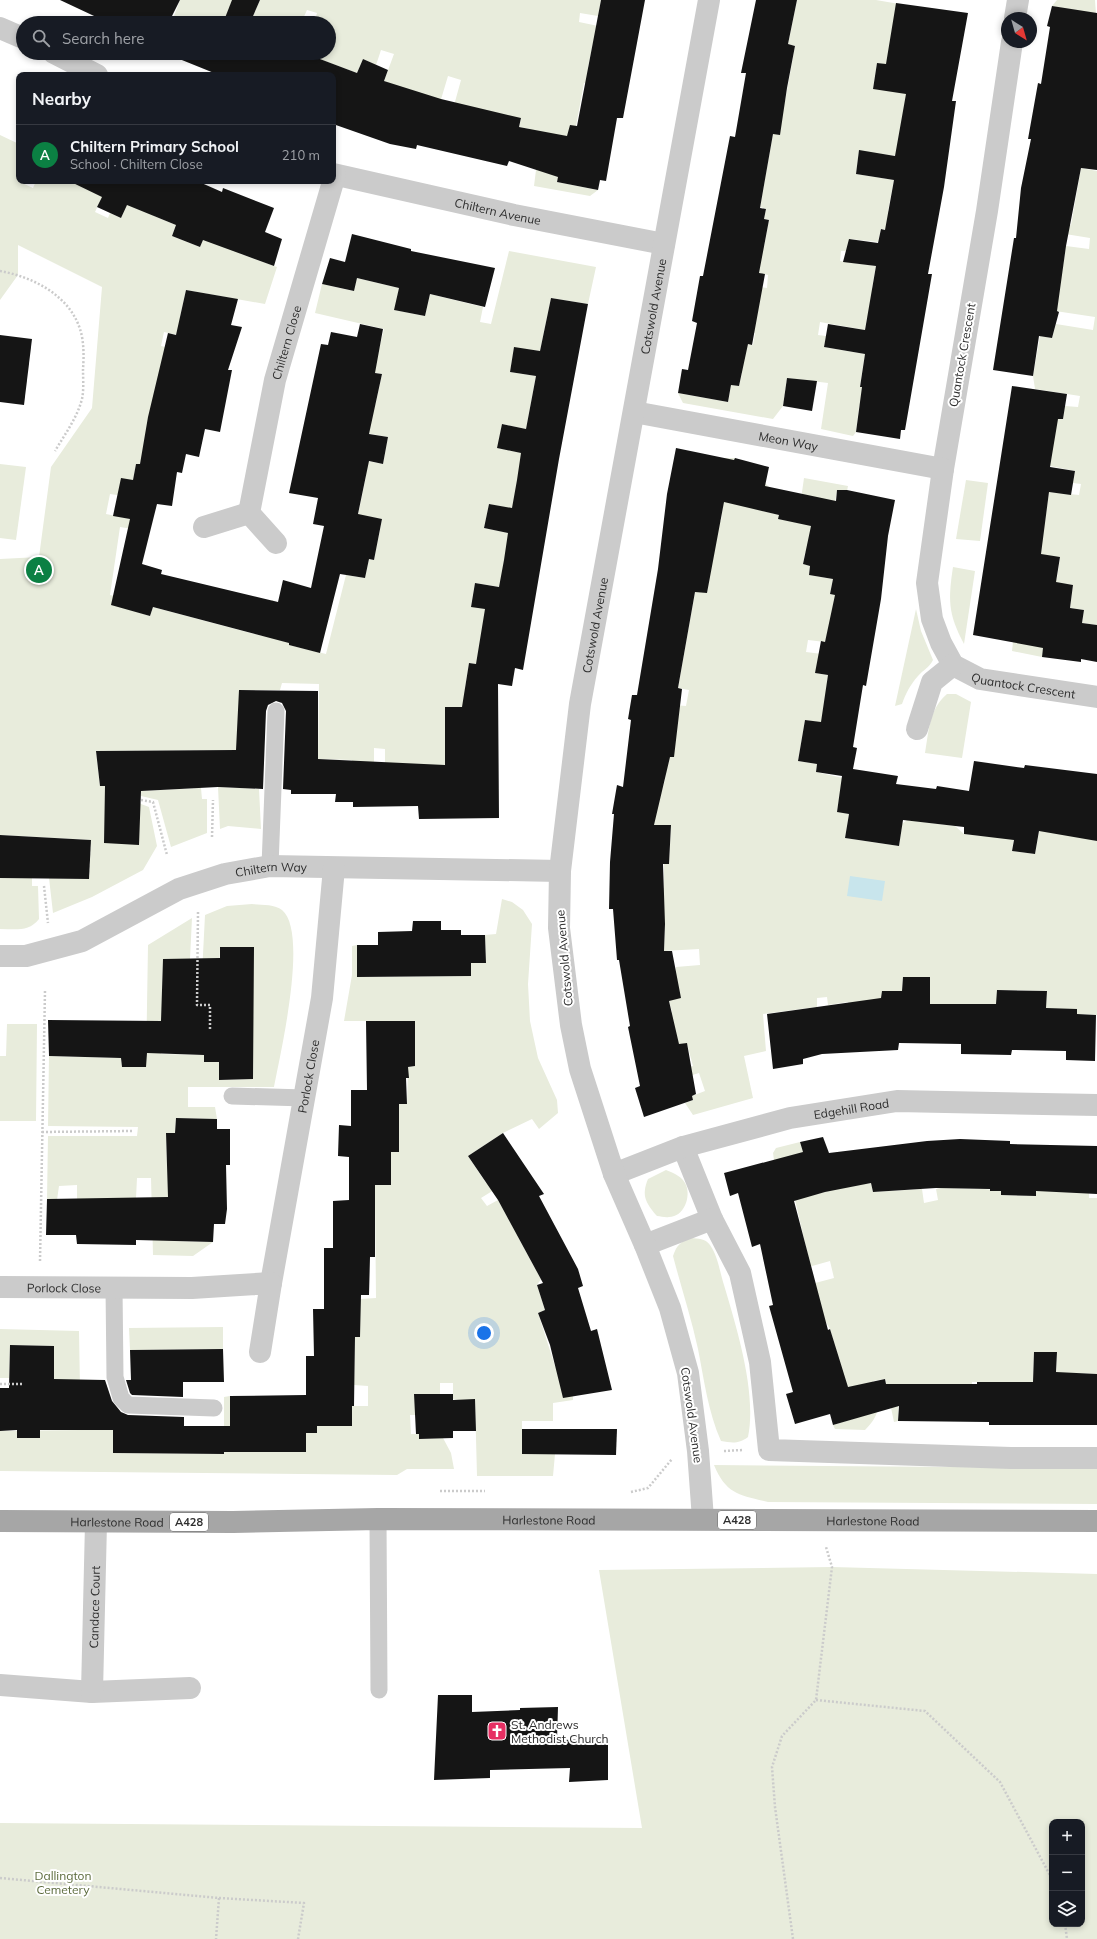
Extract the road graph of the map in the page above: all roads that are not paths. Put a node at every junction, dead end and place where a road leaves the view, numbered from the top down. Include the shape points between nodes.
1 (709, 0) edge
2 (1018, 0) edge
3 (1016, 12) edge
4 (0, 28) edge
5 (16, 35) edge
6 (1011, 48) edge
7 (68, 60) edge
8 (91, 72) edge
9 (336, 174) edge
10 (331, 184) edge
11 (664, 244) junction
12 (634, 412) junction
13 (943, 469) junction
14 (249, 513) junction
15 (204, 527) dead end
16 (276, 543) dead end
17 (953, 664) junction
18 (1097, 697) edge
19 (276, 711) dead end
20 (917, 729) dead end
21 (270, 866) junction
22 (334, 868) junction
23 (560, 871) junction
24 (0, 956) edge
25 (232, 1096) dead end
26 (304, 1098) junction
27 (1097, 1105) edge
28 (683, 1147) junction
29 (614, 1174) junction
30 (712, 1219) junction
31 (645, 1245) junction
32 (271, 1283) junction
33 (0, 1286) edge
34 (114, 1287) junction
35 (260, 1352) dead end
36 (214, 1408) dead end
37 (1097, 1458) edge
38 (378, 1519) junction
39 (703, 1519) junction
40 (0, 1521) edge
41 (1097, 1521) edge
42 (96, 1523) junction
43 (0, 1685) edge
44 (190, 1688) dead end
45 (379, 1690) dead end
46 (92, 1692) junction

1 - 11 street, Cotswold Avenue
2 - 3 street
4 - 5 street
6 - 13 street, Quantock Crescent via 987,211
7 - 8 street
9 - 11 street, Chiltern Avenue via 514,215
10 - 14 street, Chiltern Close via 276,380
11 - 12 street, Cotswold Avenue
12 - 13 street, Meon Way
12 - 23 street, Cotswold Avenue via 580,704
13 - 17 street, Quantock Crescent via 927,583 932,618 941,643
14 - 15 street
14 - 16 street
17 - 18 street, Quantock Crescent via 980,679
17 - 20 street via 932,682
19 - 21 lane
21 - 22 street, Chiltern Way
21 - 24 street, Chiltern Way via 225,874 179,889 82,941 26,956
22 - 23 street, Chiltern Way
22 - 26 street, Porlock Close via 322,998
23 - 29 street, Cotswold Avenue via 559,928 570,1025 580,1069
25 - 26 lane
26 - 32 street, Porlock Close
27 - 28 street, Edgehill Road via 897,1101 790,1118
28 - 29 street, Edgehill Road
28 - 30 street
29 - 31 street, Cotswold Avenue
30 - 31 street
30 - 37 street via 740,1273 760,1362 769,1450 1010,1458
31 - 39 street, Cotswold Avenue via 670,1308 688,1373
32 - 34 street, Porlock Close via 192,1288
32 - 35 street, Porlock Close
33 - 34 street, Porlock Close
34 - 36 lane via 115,1377 121,1398 128,1405
38 - 39 main road, Harlestone Road / A428
38 - 42 main road, Harlestone Road / A428
38 - 45 lane
39 - 41 main road, Harlestone Road / A428
40 - 42 main road, Harlestone Road / A428
42 - 46 street, Candace Court
43 - 46 street
44 - 46 street

